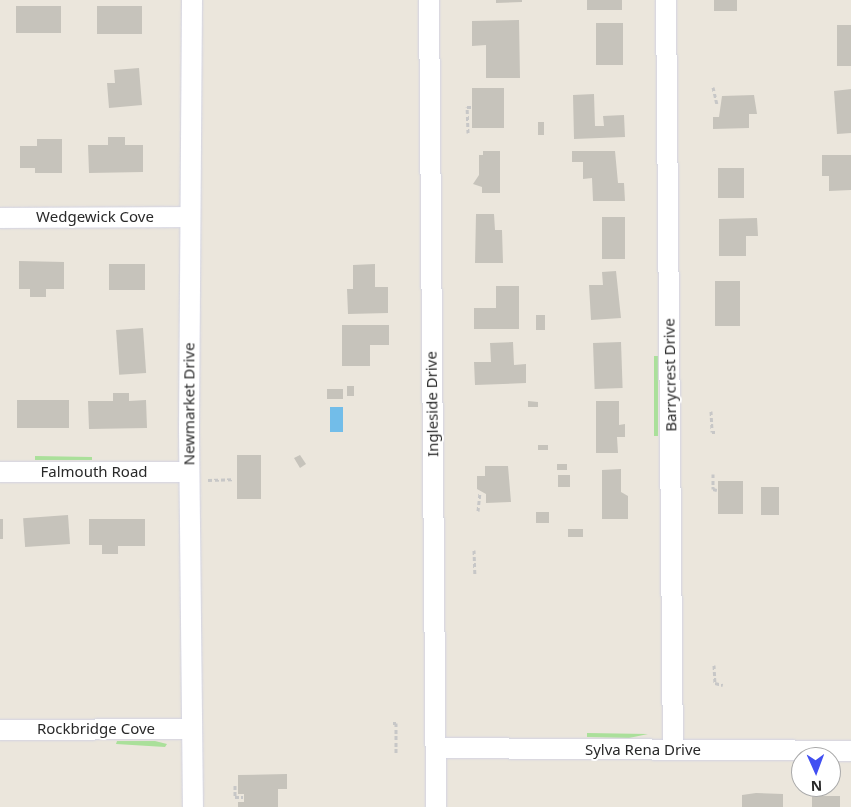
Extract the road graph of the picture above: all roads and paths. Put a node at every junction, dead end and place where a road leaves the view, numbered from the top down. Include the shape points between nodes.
1 (192, 0) edge
2 (429, 0) edge
3 (666, 0) edge
4 (713, 87) dead end
5 (717, 104) dead end
6 (471, 107) dead end
7 (468, 133) dead end
8 (190, 217) junction
9 (0, 218) edge
10 (712, 411) dead end
11 (715, 432) dead end
12 (0, 472) edge
13 (189, 472) junction
14 (713, 474) dead end
15 (233, 479) dead end
16 (208, 480) dead end
17 (717, 490) dead end
18 (480, 492) dead end
19 (478, 511) dead end
20 (474, 550) dead end
21 (474, 575) dead end
22 (714, 664) dead end
23 (723, 685) dead end
24 (393, 723) dead end
25 (192, 729) junction
26 (0, 730) edge
27 (436, 748) junction
28 (673, 750) junction
29 (851, 751) edge
30 (396, 754) dead end
31 (234, 785) dead end
32 (243, 797) dead end
33 (193, 807) edge
34 (436, 807) edge

1 - 8 street, Newmarket Drive
2 - 27 street, Ingleside Drive
3 - 28 street, Barrycrest Drive
4 - 5 path
6 - 7 path via 467,107
8 - 9 street, Wedgewick Cove
8 - 13 street, Newmarket Drive
10 - 11 path via 712,432
12 - 13 street, Falmouth Road
13 - 25 street, Newmarket Drive
14 - 17 path via 714,489
15 - 16 path
18 - 19 path
20 - 21 path
22 - 23 path via 715,683
24 - 30 path via 396,723
25 - 26 street, Rockbridge Cove
25 - 33 street, Newmarket Drive
27 - 28 street, Sylva Rena Drive
27 - 34 street, Ingleside Drive
28 - 29 street, Sylva Rena Drive
31 - 32 path via 235,797

